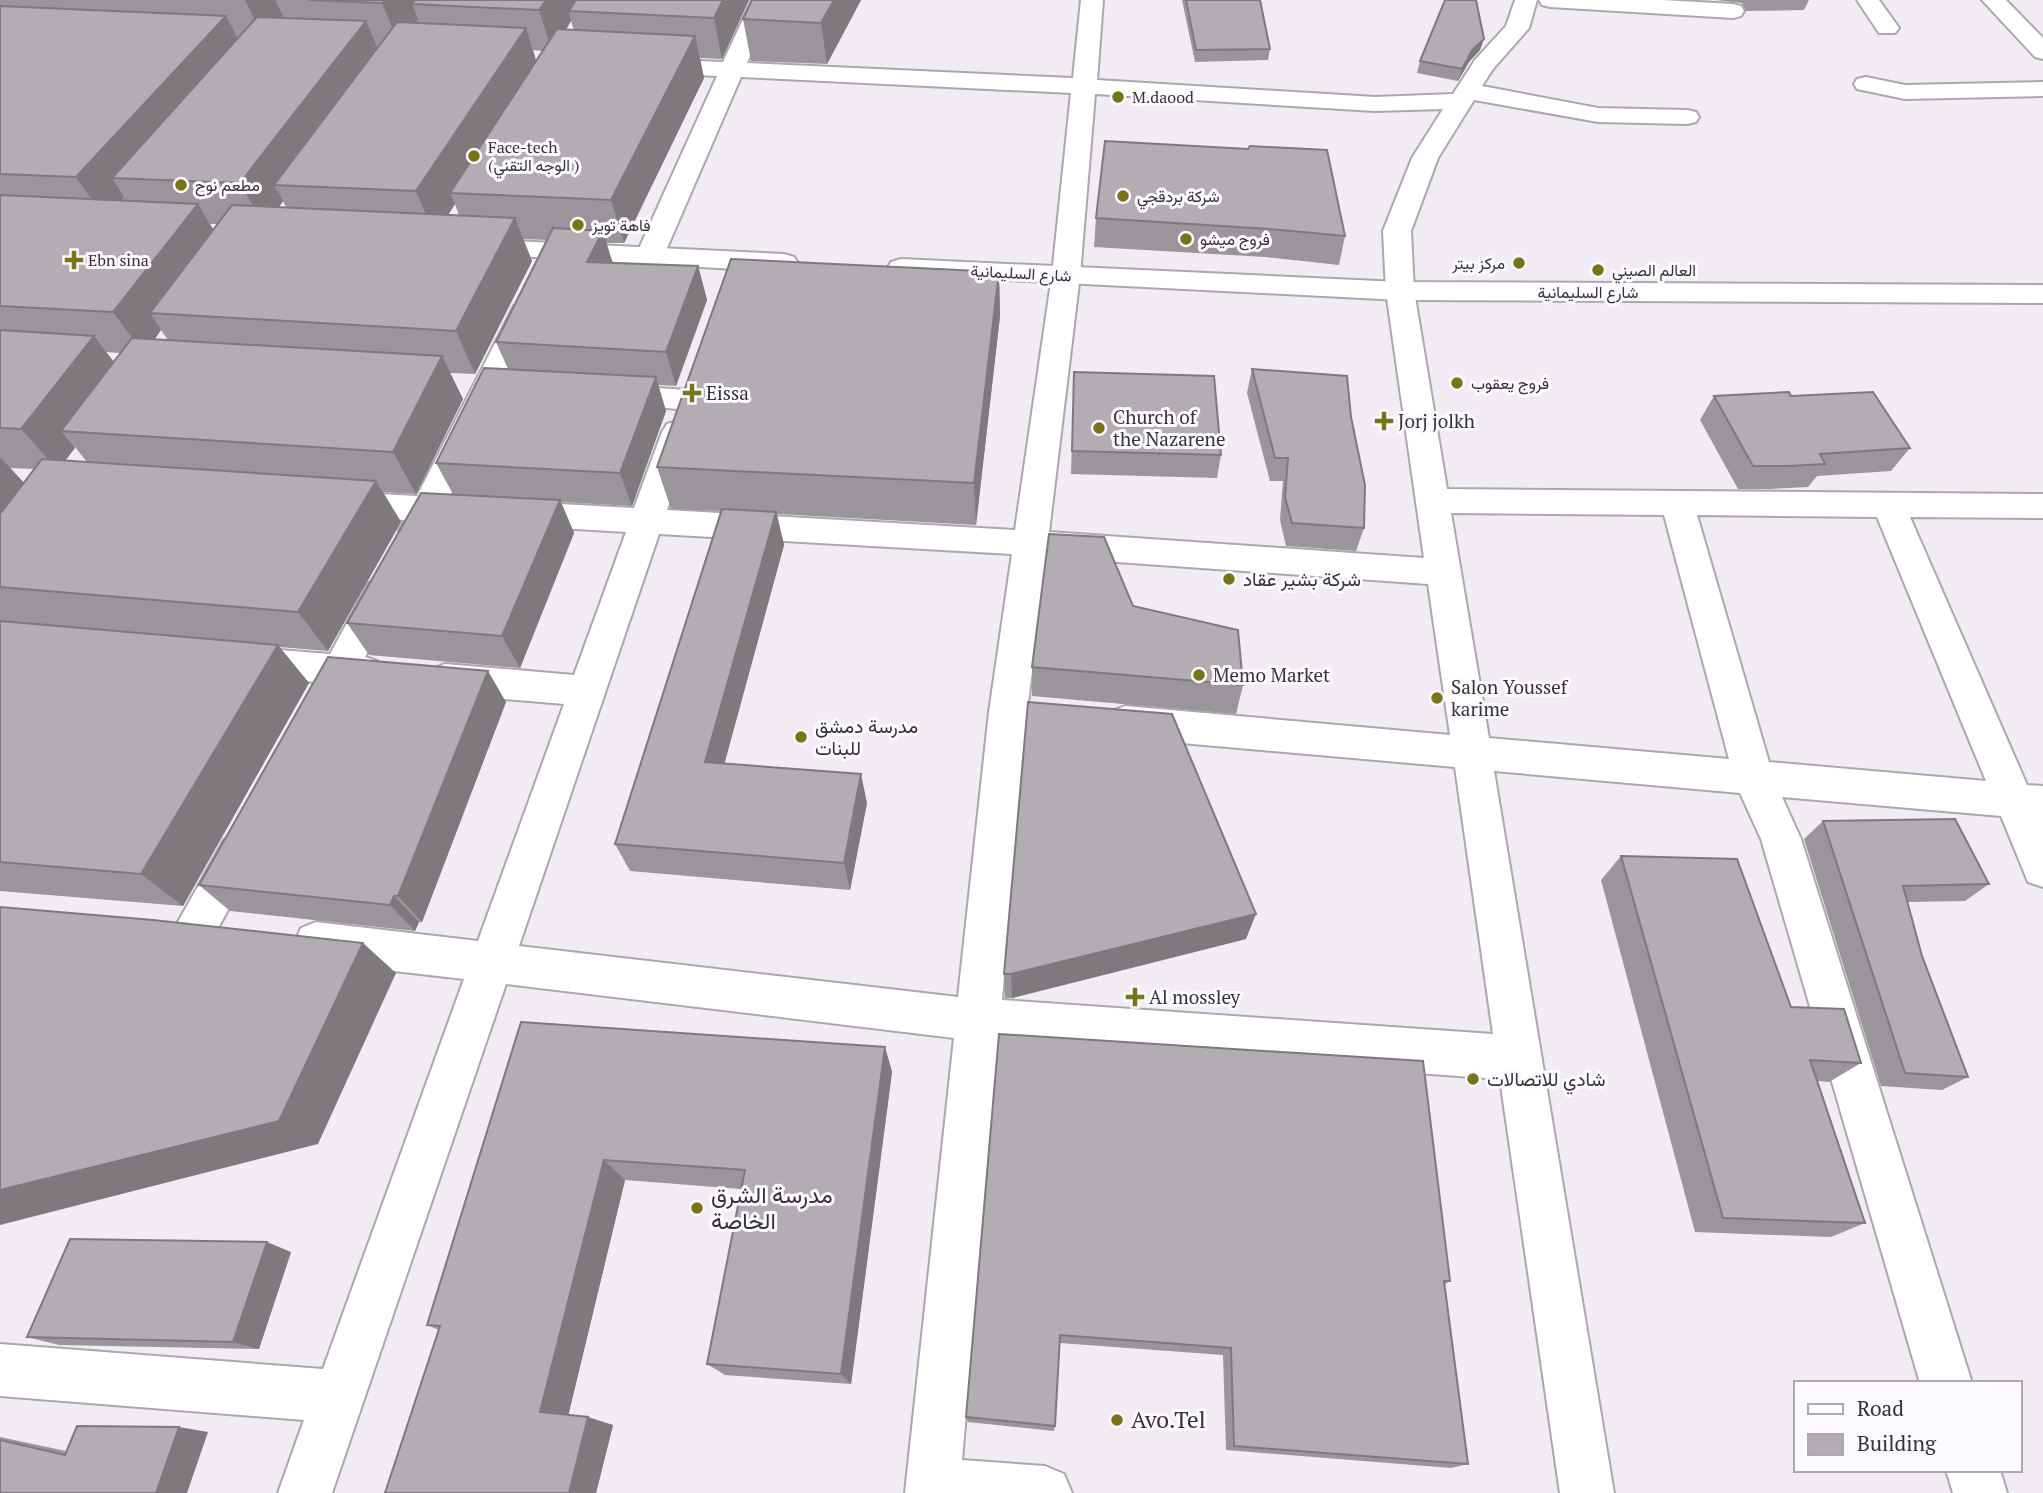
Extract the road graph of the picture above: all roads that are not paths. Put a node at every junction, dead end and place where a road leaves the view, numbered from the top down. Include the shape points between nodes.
1 (763, 0) edge
2 (1091, 0) edge
3 (1526, 0) edge
4 (1550, 0) edge
5 (1868, 0) edge
6 (1993, 0) edge
7 (1733, 11) dead end
8 (1887, 28) dead end
9 (2043, 52) edge
10 (627, 65) edge
11 (732, 70) junction
12 (1866, 84) dead end
13 (1083, 86) junction
14 (2043, 89) edge
15 (1464, 96) junction
16 (1687, 117) dead end
17 (445, 246) edge
18 (554, 250) junction
19 (650, 255) junction
20 (738, 261) junction
21 (806, 264) edge
22 (875, 267) edge
23 (1066, 275) junction
24 (1400, 291) junction
25 (2043, 294) edge
26 (725, 299) edge
27 (702, 362) edge
28 (582, 393) edge
29 (689, 400) junction
30 (1433, 501) junction
31 (317, 503) edge
32 (1677, 503) junction
33 (1888, 504) junction
34 (2043, 506) edge
35 (428, 510) junction
36 (646, 523) junction
37 (1030, 543) junction
38 (1443, 572) junction
39 (205, 657) edge
40 (342, 669) junction
41 (586, 691) junction
42 (1008, 712) junction
43 (1049, 715) edge
44 (1090, 719) edge
45 (309, 729) edge
46 (1472, 755) junction
47 (1754, 779) junction
48 (2027, 802) edge
49 (255, 823) edge
50 (2043, 869) edge
51 (492, 961) junction
52 (978, 1020) junction
53 (1519, 1058) junction
54 (0, 1370) edge
55 (1945, 1381) edge
56 (339, 1396) junction
57 (1974, 1472) edge
58 (933, 1489) edge
59 (305, 1493) edge
60 (1045, 1493) edge
61 (1587, 1493) edge
62 (1980, 1493) edge

1 - 11 street
2 - 13 street
3 - 15 street via 1517,29 1483,65
4 - 7 street
5 - 8 street
6 - 9 street
10 - 11 street
11 - 13 street
11 - 19 street
12 - 14 street via 1905,92
13 - 15 street via 1375,104
13 - 23 street
15 - 16 street via 1598,115
15 - 24 street via 1425,158 1397,231
17 - 18 street
18 - 19 street
18 - 35 street
19 - 20 street
20 - 21 street
20 - 26 street
22 - 23 street, شارع السليمانية
23 - 24 street, شارع السليمانية
23 - 37 street
24 - 25 street, شارع السليمانية
24 - 30 street
27 - 29 street
28 - 29 street
29 - 36 street
30 - 32 street
30 - 38 street
31 - 35 street
32 - 33 street
32 - 47 street
33 - 34 street
33 - 48 street
35 - 36 street
35 - 40 street
36 - 37 street
36 - 41 street
37 - 38 street
37 - 42 street
38 - 46 street
39 - 40 street
40 - 41 street
40 - 45 street
41 - 51 street
42 - 43 street
42 - 52 street
44 - 46 street
46 - 47 street
46 - 53 street
47 - 48 street
47 - 55 street via 1781,839
48 - 50 street
49 - 51 street via 216,932
51 - 52 street
51 - 56 street
52 - 53 street
52 - 58 street
53 - 61 street
54 - 56 street
56 - 59 street
57 - 62 street
58 - 60 street

